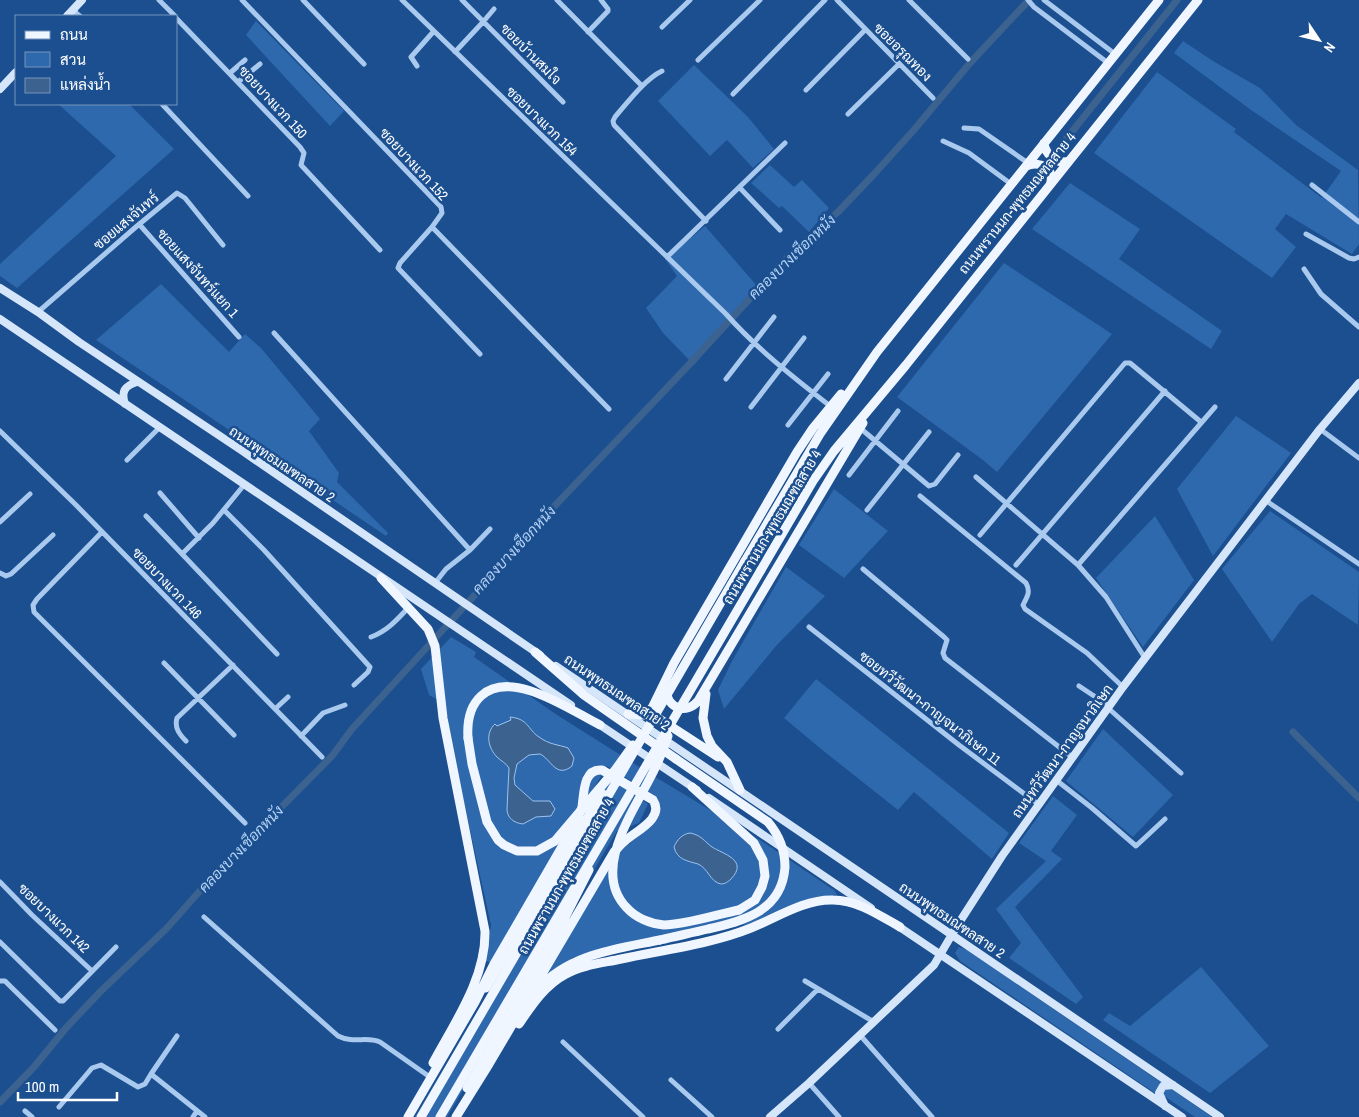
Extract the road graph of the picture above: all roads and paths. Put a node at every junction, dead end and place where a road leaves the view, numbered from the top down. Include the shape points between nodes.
1 (82, 0) edge
2 (159, 0) edge
3 (242, 0) edge
4 (303, 0) edge
5 (402, 0) edge
6 (462, 0) edge
7 (557, 0) edge
8 (601, 0) edge
9 (690, 0) edge
10 (760, 0) edge
11 (825, 0) edge
12 (837, 0) edge
13 (909, 0) edge
14 (1028, 0) edge
15 (1044, 0) edge
16 (1159, 0) edge
17 (1198, 0) edge
18 (75, 7) junction
19 (494, 8) dead end
20 (68, 15) edge
21 (79, 15) edge
22 (174, 15) edge
23 (178, 19) edge
24 (484, 22) junction
25 (662, 27) dead end
26 (865, 30) junction
27 (434, 31) junction
28 (588, 32) junction
29 (454, 52) junction
30 (1115, 54) junction
31 (968, 59) dead end
32 (245, 60) dead end
33 (698, 60) dead end
34 (260, 64) dead end
35 (364, 64) dead end
36 (899, 64) junction
37 (1108, 64) junction
38 (416, 66) dead end
39 (662, 71) dead end
40 (15, 73) edge
41 (230, 73) junction
42 (238, 82) junction
43 (642, 86) junction
44 (0, 89) edge
45 (806, 90) dead end
46 (733, 94) dead end
47 (933, 98) dead end
48 (563, 102) dead end
49 (163, 105) edge
50 (848, 114) dead end
51 (964, 128) dead end
52 (943, 141) dead end
53 (785, 143) dead end
54 (1044, 143) junction
55 (1069, 161) junction
56 (1027, 164) junction
57 (1011, 184) junction
58 (1050, 185) junction
59 (1312, 185) dead end
60 (740, 188) junction
61 (248, 196) dead end
62 (706, 221) junction
63 (1359, 222) edge
64 (139, 224) junction
65 (432, 228) junction
66 (780, 230) dead end
67 (1306, 234) dead end
68 (223, 245) dead end
69 (380, 250) dead end
70 (667, 257) junction
71 (1359, 257) edge
72 (1304, 269) dead end
73 (0, 288) edge
74 (38, 312) junction
75 (774, 317) dead end
76 (0, 319) edge
77 (1359, 327) edge
78 (274, 332) dead end
79 (239, 336) dead end
80 (804, 338) dead end
81 (753, 343) junction
82 (877, 352) junction
83 (480, 354) dead end
84 (781, 368) junction
85 (828, 374) dead end
86 (726, 379) dead end
87 (137, 382) junction
88 (1359, 383) edge
89 (1165, 391) junction
90 (814, 392) junction
91 (1356, 392) edge
92 (882, 394) junction
93 (125, 404) junction
94 (830, 406) junction
95 (751, 407) dead end
96 (1215, 407) dead end
97 (610, 409) dead end
98 (898, 411) dead end
99 (1201, 422) junction
100 (788, 424) dead end
101 (159, 428) junction
102 (860, 428) junction
103 (1320, 429) junction
104 (0, 431) edge
105 (929, 432) dead end
106 (876, 441) junction
107 (958, 455) dead end
108 (1359, 458) edge
109 (127, 460) dead end
110 (903, 466) junction
111 (849, 475) dead end
112 (976, 478) dead end
113 (244, 486) junction
114 (160, 493) dead end
115 (30, 494) dead end
116 (920, 496) dead end
117 (1265, 500) junction
118 (1006, 503) junction
119 (224, 510) junction
120 (867, 510) dead end
121 (146, 516) dead end
122 (0, 522) edge
123 (490, 529) dead end
124 (102, 532) junction
125 (53, 534) dead end
126 (980, 534) dead end
127 (1042, 534) junction
128 (199, 538) junction
129 (470, 550) junction
130 (182, 554) junction
131 (1359, 564) edge
132 (1016, 565) dead end
133 (1078, 565) junction
134 (863, 569) dead end
135 (0, 573) edge
136 (381, 578) junction
137 (435, 584) junction
138 (409, 607) junction
139 (810, 627) dead end
140 (370, 637) dead end
141 (535, 652) junction
142 (277, 654) dead end
143 (1145, 658) junction
144 (164, 663) dead end
145 (233, 665) junction
146 (669, 673) junction
147 (715, 673) junction
148 (354, 685) dead end
149 (1079, 686) dead end
150 (1123, 687) junction
151 (198, 697) junction
152 (288, 697) dead end
153 (345, 705) dead end
154 (1108, 707) junction
155 (275, 709) junction
156 (628, 714) junction
157 (645, 714) junction
158 (675, 717) junction
159 (600, 725) junction
160 (650, 725) junction
161 (234, 735) dead end
162 (301, 736) junction
163 (186, 741) dead end
164 (322, 757) dead end
165 (1072, 757) junction
166 (727, 762) junction
167 (616, 769) junction
168 (1181, 773) dead end
169 (1056, 780) junction
170 (692, 787) junction
171 (740, 790) junction
172 (1038, 804) junction
173 (1166, 819) dead end
174 (246, 823) dead end
175 (603, 840) junction
176 (0, 882) edge
177 (204, 917) dead end
178 (900, 926) junction
179 (952, 934) junction
180 (0, 942) edge
181 (116, 947) dead end
182 (942, 954) junction
183 (92, 971) junction
184 (805, 981) dead end
185 (0, 982) edge
186 (818, 989) junction
187 (475, 1002) junction
188 (520, 1004) junction
189 (874, 1022) junction
190 (778, 1029) dead end
191 (55, 1030) dead end
192 (860, 1035) junction
193 (177, 1036) dead end
194 (563, 1042) dead end
195 (489, 1064) junction
196 (151, 1074) junction
197 (427, 1075) junction
198 (672, 1080) dead end
199 (810, 1083) junction
200 (1174, 1085) junction
201 (1165, 1106) junction
202 (58, 1107) dead end
203 (25, 1111) dead end
204 (197, 1111) junction
205 (32, 1117) edge
206 (193, 1117) edge
207 (205, 1117) edge
208 (408, 1117) edge
209 (421, 1117) edge
210 (440, 1117) edge
211 (452, 1117) edge
212 (456, 1117) edge
213 (643, 1117) edge
214 (712, 1117) edge
215 (770, 1117) edge
216 (839, 1117) edge
217 (932, 1117) edge
218 (1182, 1117) edge
219 (1220, 1117) edge

1 - 18 main road
2 - 22 street, ซอยบางแวก 150
3 - 65 street, ซอยบางแวก 152 via 441,207 442,213
4 - 35 street
5 - 27 street, ซอยบางแวก 154
6 - 24 street, ซอยบ้านสมใจ
7 - 28 street
8 - 28 street via 608,12
9 - 25 street
10 - 33 street
11 - 46 street
12 - 26 street, ซอยอรุณทอง
13 - 31 street
14 - 37 street
15 - 30 street
16 - 30 main road, ถนนพรานนก-พุทธมณฑลสาย 4
17 - 55 main road, ถนนพรานนก-พุทธมณฑลสาย 4
18 - 20 main road
18 - 21 street
19 - 24 street, ซอยบ้านสมใจ
23 - 41 street, ซอยบางแวก 150
24 - 29 street, ซอยบ้านสมใจ
24 - 48 street, ซอยบ้านสมใจ
26 - 36 street, ซอยอรุณทอง
26 - 45 street
27 - 29 street, ซอยบางแวก 154
27 - 38 street via 411,57
28 - 43 street
29 - 70 street, ซอยบางแวก 154
30 - 37 main road, ถนนพรานนก-พุทธมณฑลสาย 4
32 - 41 street
34 - 42 street
36 - 47 street, ซอยอรุณทอง
36 - 50 street
37 - 54 main road, ถนนพรานนก-พุทธมณฑลสาย 4
39 - 43 street
40 - 44 main road
41 - 42 street, ซอยบางแวก 150
42 - 69 street, ซอยบางแวก 150 via 300,147 304,153 300,163 302,167
43 - 62 street via 615,117 614,125
49 - 61 street
51 - 56 street via 979,129
52 - 57 street via 969,153
53 - 60 street
54 - 55 main road via 1052,158
54 - 56 main road, ถนนพรานนก-พุทธมณฑลสาย 4
55 - 58 main road, ถนนพรานนก-พุทธมณฑลสาย 4
56 - 57 main road, ถนนพรานนก-พุทธมณฑลสาย 4
56 - 58 main road via 1048,168 1052,177
57 - 82 main road, ถนนพรานนก-พุทธมณฑลสาย 4
58 - 92 main road, ถนนพรานนก-พุทธมณฑลสาย 4
59 - 63 street
60 - 62 street
60 - 66 street
62 - 70 street
64 - 68 street, ซอยแสงจันทร์ via 177,193 185,198
64 - 74 street, ซอยแสงจันทร์
64 - 79 street, ซอยแสงจันทร์แยก 1
65 - 83 street via 398,268
65 - 97 street
67 - 71 street via 1348,258
70 - 81 street, ซอยบางแวก 154
72 - 77 street via 1321,294
73 - 74 main road, ถนนพุทธมณฑลสาย 2
74 - 87 main road, ถนนพุทธมณฑลสาย 2
75 - 81 street
76 - 93 main road
78 - 129 street
80 - 84 street
81 - 84 street, ซอยบางแวก 154
81 - 86 street
82 - 94 main road
82 - 160 main road, ถนนพรานนก-พุทธมณฑลสาย 4, bridge via 820,434
84 - 90 street, ซอยบางแวก 154
84 - 95 street
85 - 90 street
87 - 93 main road via 124,389
87 - 137 main road, ถนนพุทธมณฑลสาย 2
88 - 91 main road, ถนนทวีวัฒนา-กาญจนาภิเษก
89 - 99 street
89 - 118 street via 1125,363
89 - 127 street
90 - 94 street, ซอยบางแวก 154
90 - 100 street
91 - 103 main road, ถนนทวีวัฒนา-กาญจนาภิเษก
92 - 102 main road
92 - 158 main road, ถนนพรานนก-พุทธมณฑลสาย 4, bridge via 824,465
93 - 101 main road
94 - 146 main road via 793,458
96 - 99 street
98 - 106 street
99 - 133 street
101 - 109 street
101 - 113 main road
102 - 106 street
102 - 147 main road
103 - 108 street
103 - 117 main road, ถนนทวีวัฒนา-กาญจนาภิเษก
104 - 124 street, ซอยบางแวก 146
105 - 110 street
106 - 110 street
106 - 111 street
107 - 110 street via 932,486
110 - 120 street
112 - 118 street
113 - 119 street
113 - 136 main road
114 - 128 street
115 - 122 street
116 - 150 street via 1026,583 1029,593 1023,605 1025,608 1087,653
117 - 131 street
117 - 143 main road, ถนนทวีวัฒนา-กาญจนาภิเษก
118 - 126 street
118 - 127 street
119 - 128 street
119 - 148 street via 370,667
121 - 130 street
123 - 129 street
124 - 145 street, ซอยบางแวก 146
124 - 174 street via 37,599 34,612
125 - 135 street via 11,574
127 - 132 street
127 - 133 street
128 - 130 street
129 - 137 street
130 - 142 street
133 - 143 street via 1106,597
134 - 165 street via 947,640 945,658
136 - 138 main road
136 - 159 main road
137 - 141 main road, ถนนพุทธมณฑลสาย 2
138 - 140 street via 392,625
138 - 197 main road via 428,629 435,646 443,718 485,939 474,983
139 - 172 street, ซอยทวีวัฒนา-กาญจนาภิเษก 11
141 - 156 main road, ถนนพุทธมณฑลสาย 2
141 - 188 main road, bridge via 584,696 768,822 781,841 785,861 783,880 776,896 758,913 733,924 603,952 571,963 547,979
143 - 150 main road, ถนนทวีวัฒนา-กาญจนาภิเษก
144 - 151 street
145 - 151 street
145 - 155 street, ซอยบางแวก 146
146 - 147 main road via 668,699 674,706 684,709 698,702
146 - 157 main road via 653,706
147 - 166 main road via 705,696 704,724 709,741
149 - 154 street
150 - 154 main road, ถนนทวีวัฒนา-กาญจนาภิเษก
151 - 161 street
151 - 163 street via 176,721 179,735
152 - 155 street
153 - 162 street via 323,713
154 - 165 main road, ถนนทวีวัฒนา-กาญจนาภิเษก
154 - 168 street
155 - 162 street, ซอยบางแวก 146
156 - 157 main road
156 - 171 main road, ถนนพุทธมณฑลสาย 2
157 - 166 main road via 658,718
158 - 170 main road, bridge via 657,766 621,834 613,867 614,886 628,910 659,924 739,910 754,900 765,876 763,860 754,843
158 - 175 main road, ถนนพรานนก-พุทธมณฑลสาย 4, bridge
159 - 167 main road, bridge via 532,691 506,685 490,689 478,699 468,722 468,738 487,822 504,845 517,851 537,851 555,841
159 - 170 main road
160 - 167 main road, bridge
160 - 209 main road, ถนนพรานนก-พุทธมณฑลสาย 4, bridge
162 - 164 street, ซอยบางแวก 146
165 - 169 main road, ถนนทวีวัฒนา-กาญจนาภิเษก
166 - 171 main road
167 - 187 main road, bridge via 493,978
169 - 172 main road, ถนนทวีวัฒนา-กาญจนาภิเษก
169 - 173 street via 1136,846
170 - 178 main road
171 - 179 main road, ถนนพุทธมณฑลสาย 2
172 - 179 main road, ถนนทวีวัฒนา-กาญจนาภิเษก
175 - 188 main road, bridge
175 - 210 main road, ถนนพรานนก-พุทธมณฑลสาย 4, bridge
176 - 183 street, ซอยบางแวก 142
177 - 197 street via 338,1036 351,1041 380,1042
178 - 182 main road
178 - 195 main road via 856,904 826,900 732,935 579,968 546,990
179 - 182 main road, ถนนทวีวัฒนา-กาญจนาภิเษก
179 - 200 main road, ถนนพุทธมณฑลสาย 2
180 - 183 street via 58,1000 63,1001
181 - 183 street
182 - 189 main road, ถนนทวีวัฒนา-กาญจนาภิเษก via 930,970
182 - 201 main road
184 - 186 street
185 - 191 street via 5,981
186 - 189 street
186 - 190 street
187 - 188 main road via 574,826 588,777 602,770 654,800 656,812 614,852
187 - 208 main road
188 - 195 main road
188 - 211 main road
189 - 192 main road, ถนนทวีวัฒนา-กาญจนาภิเษก
192 - 199 main road, ถนนทวีวัฒนา-กาญจนาภิเษก
192 - 217 street
193 - 196 street
194 - 213 street
195 - 212 main road
196 - 202 street via 138,1088 96,1065
196 - 204 street
197 - 208 main road
198 - 214 street
199 - 215 main road, ถนนทวีวัฒนา-กาญจนาภิเษก
199 - 216 street
200 - 201 main road via 1160,1088
200 - 219 main road, ถนนพุทธมณฑลสาย 2
201 - 218 main road
203 - 205 street
204 - 206 street
204 - 207 street

